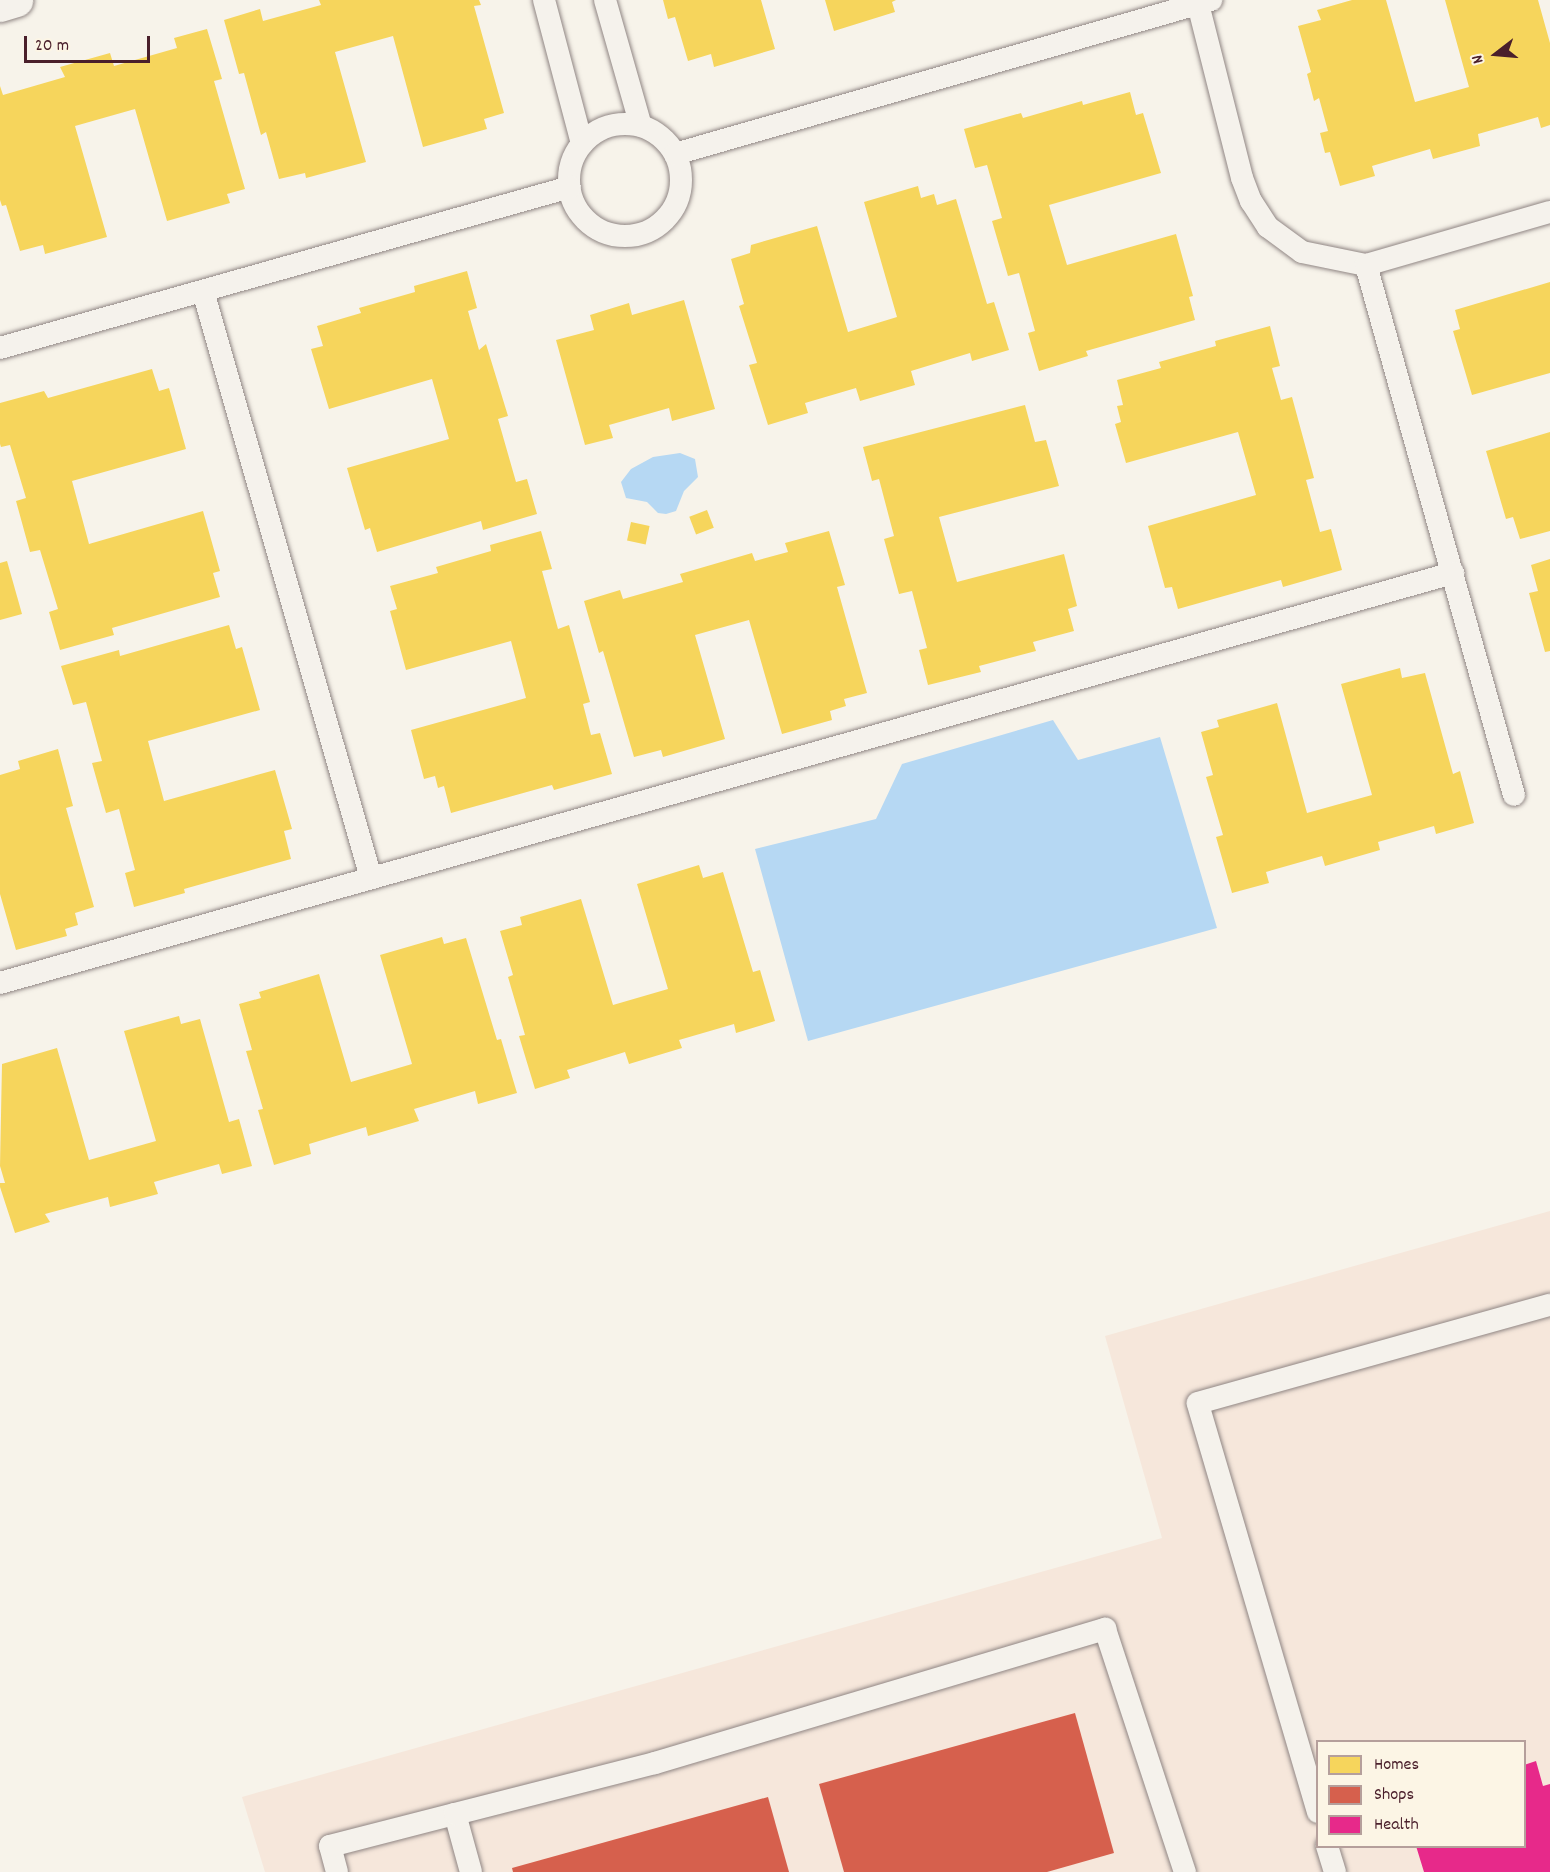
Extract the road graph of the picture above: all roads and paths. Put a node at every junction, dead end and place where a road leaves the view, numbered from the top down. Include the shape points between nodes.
1 (16, 0) edge
2 (544, 0) edge
3 (605, 0) edge
4 (1204, 2) edge
5 (0, 4) edge
6 (641, 126) junction
7 (582, 144) junction
8 (675, 154) junction
9 (570, 187) junction
10 (1550, 212) edge
11 (1366, 265) junction
12 (203, 291) junction
13 (0, 348) edge
14 (1453, 573) junction
15 (1514, 795) dead end
16 (371, 878) junction
17 (0, 983) edge
18 (1550, 1305) edge
19 (1316, 1809) edge
20 (456, 1814) junction
21 (1328, 1848) edge
22 (338, 1872) edge
23 (471, 1872) edge
24 (1185, 1872) edge
25 (1335, 1872) edge

1 - 5 street
2 - 7 lane
3 - 6 lane
4 - 8 lane
4 - 11 lane via 1242,178 1251,201 1268,227 1302,252
6 - 7 lane via 613,124
6 - 8 lane via 664,140
7 - 9 lane via 573,159
8 - 9 lane via 681,172 674,208 663,222 646,232 610,234 593,225 580,213
9 - 12 lane
10 - 11 lane
11 - 14 lane
12 - 13 lane
12 - 16 lane
14 - 15 lane
14 - 16 lane
16 - 17 lane
18 - 19 lane via 1198,1403
20 - 22 lane via 330,1846
20 - 23 lane
20 - 24 lane via 655,1763 1105,1629
21 - 25 lane

